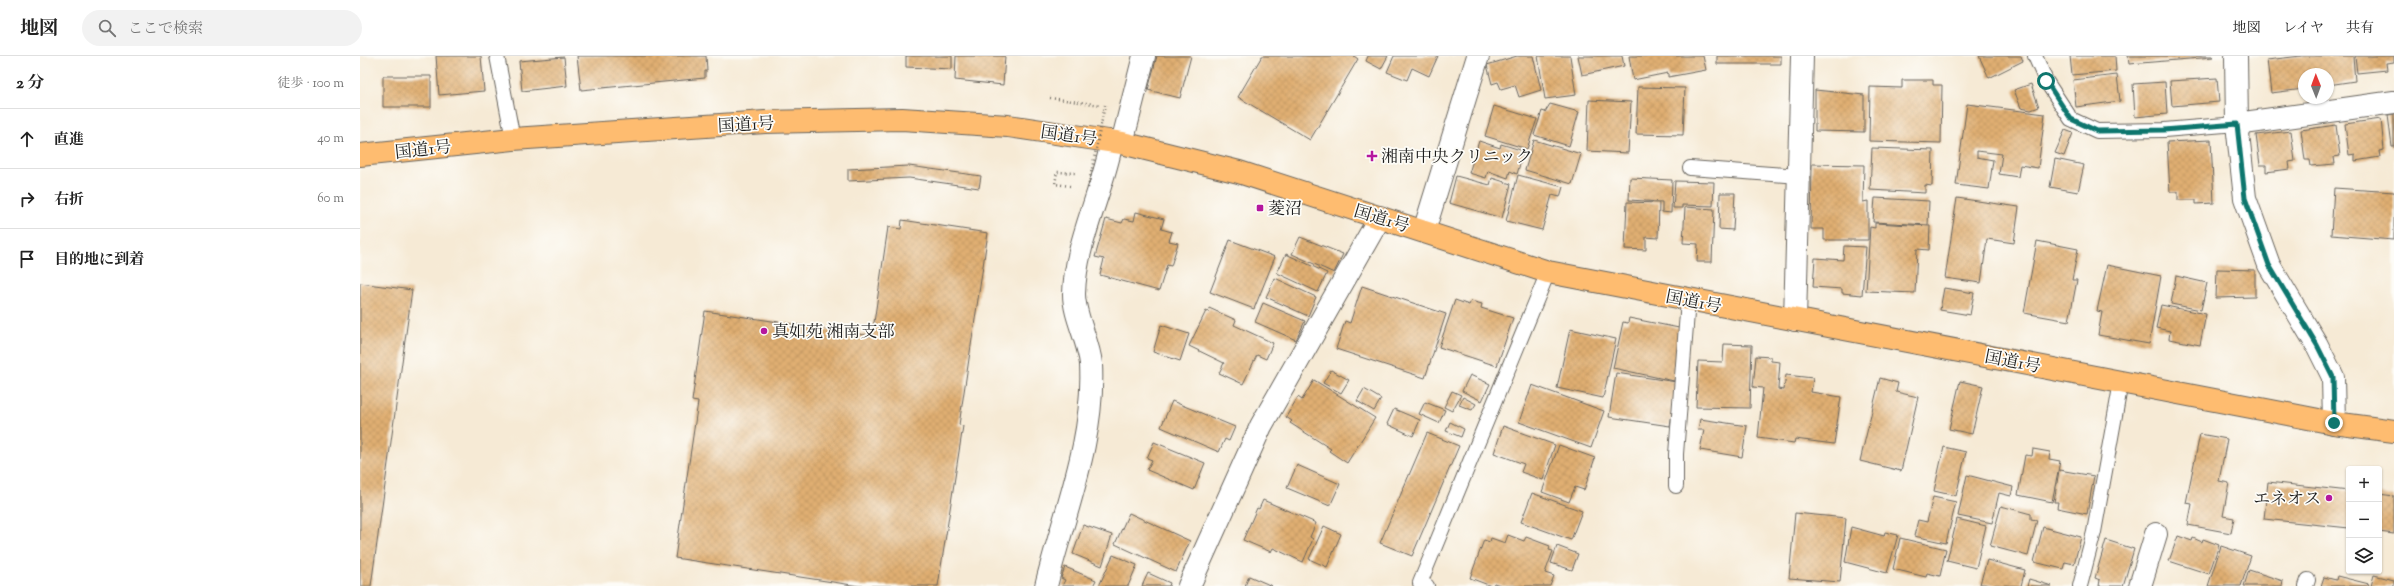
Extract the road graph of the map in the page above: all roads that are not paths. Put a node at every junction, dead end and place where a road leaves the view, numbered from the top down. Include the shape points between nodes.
1 (497, 56) edge
2 (1144, 56) edge
3 (1478, 56) edge
4 (1802, 56) edge
5 (2035, 56) edge
6 (2236, 56) edge
7 (2394, 102) edge
8 (2237, 124) junction
9 (513, 139) junction
10 (1117, 142) junction
11 (360, 155) edge
12 (1690, 168) dead end
13 (1799, 176) junction
14 (1380, 217) junction
15 (1424, 231) junction
16 (1548, 272) junction
17 (1688, 300) junction
18 (1795, 320) junction
19 (2121, 382) junction
20 (2334, 423) junction
21 (2394, 431) edge
22 (1676, 486) dead end
23 (2156, 534) dead end
24 (1046, 586) edge
25 (1189, 586) edge
26 (1427, 586) edge
27 (2080, 586) edge
28 (2140, 586) edge

1 - 9 lane
2 - 10 street
3 - 15 street
4 - 13 street
5 - 8 lane via 2046,81 2071,119 2097,131 2164,130
6 - 8 street
7 - 8 street
8 - 20 street via 2245,198 2269,265 2333,377
9 - 10 highway, 国道1号 via 765,122 902,119 1008,126
9 - 11 highway, 国道1号
10 - 14 highway, 国道1号 via 1239,172
10 - 24 street via 1083,243 1074,294 1091,363 1088,429
12 - 13 lane
13 - 18 street
14 - 15 highway, 国道1号
14 - 25 street via 1261,426
15 - 16 highway, 国道1号
16 - 17 highway, 国道1号
16 - 26 lane via 1420,583
17 - 18 highway, 国道1号
17 - 22 lane via 1676,454
18 - 19 highway, 国道1号
19 - 20 highway, 国道1号
19 - 27 lane via 2094,532
20 - 21 highway, 国道1号
23 - 28 street

